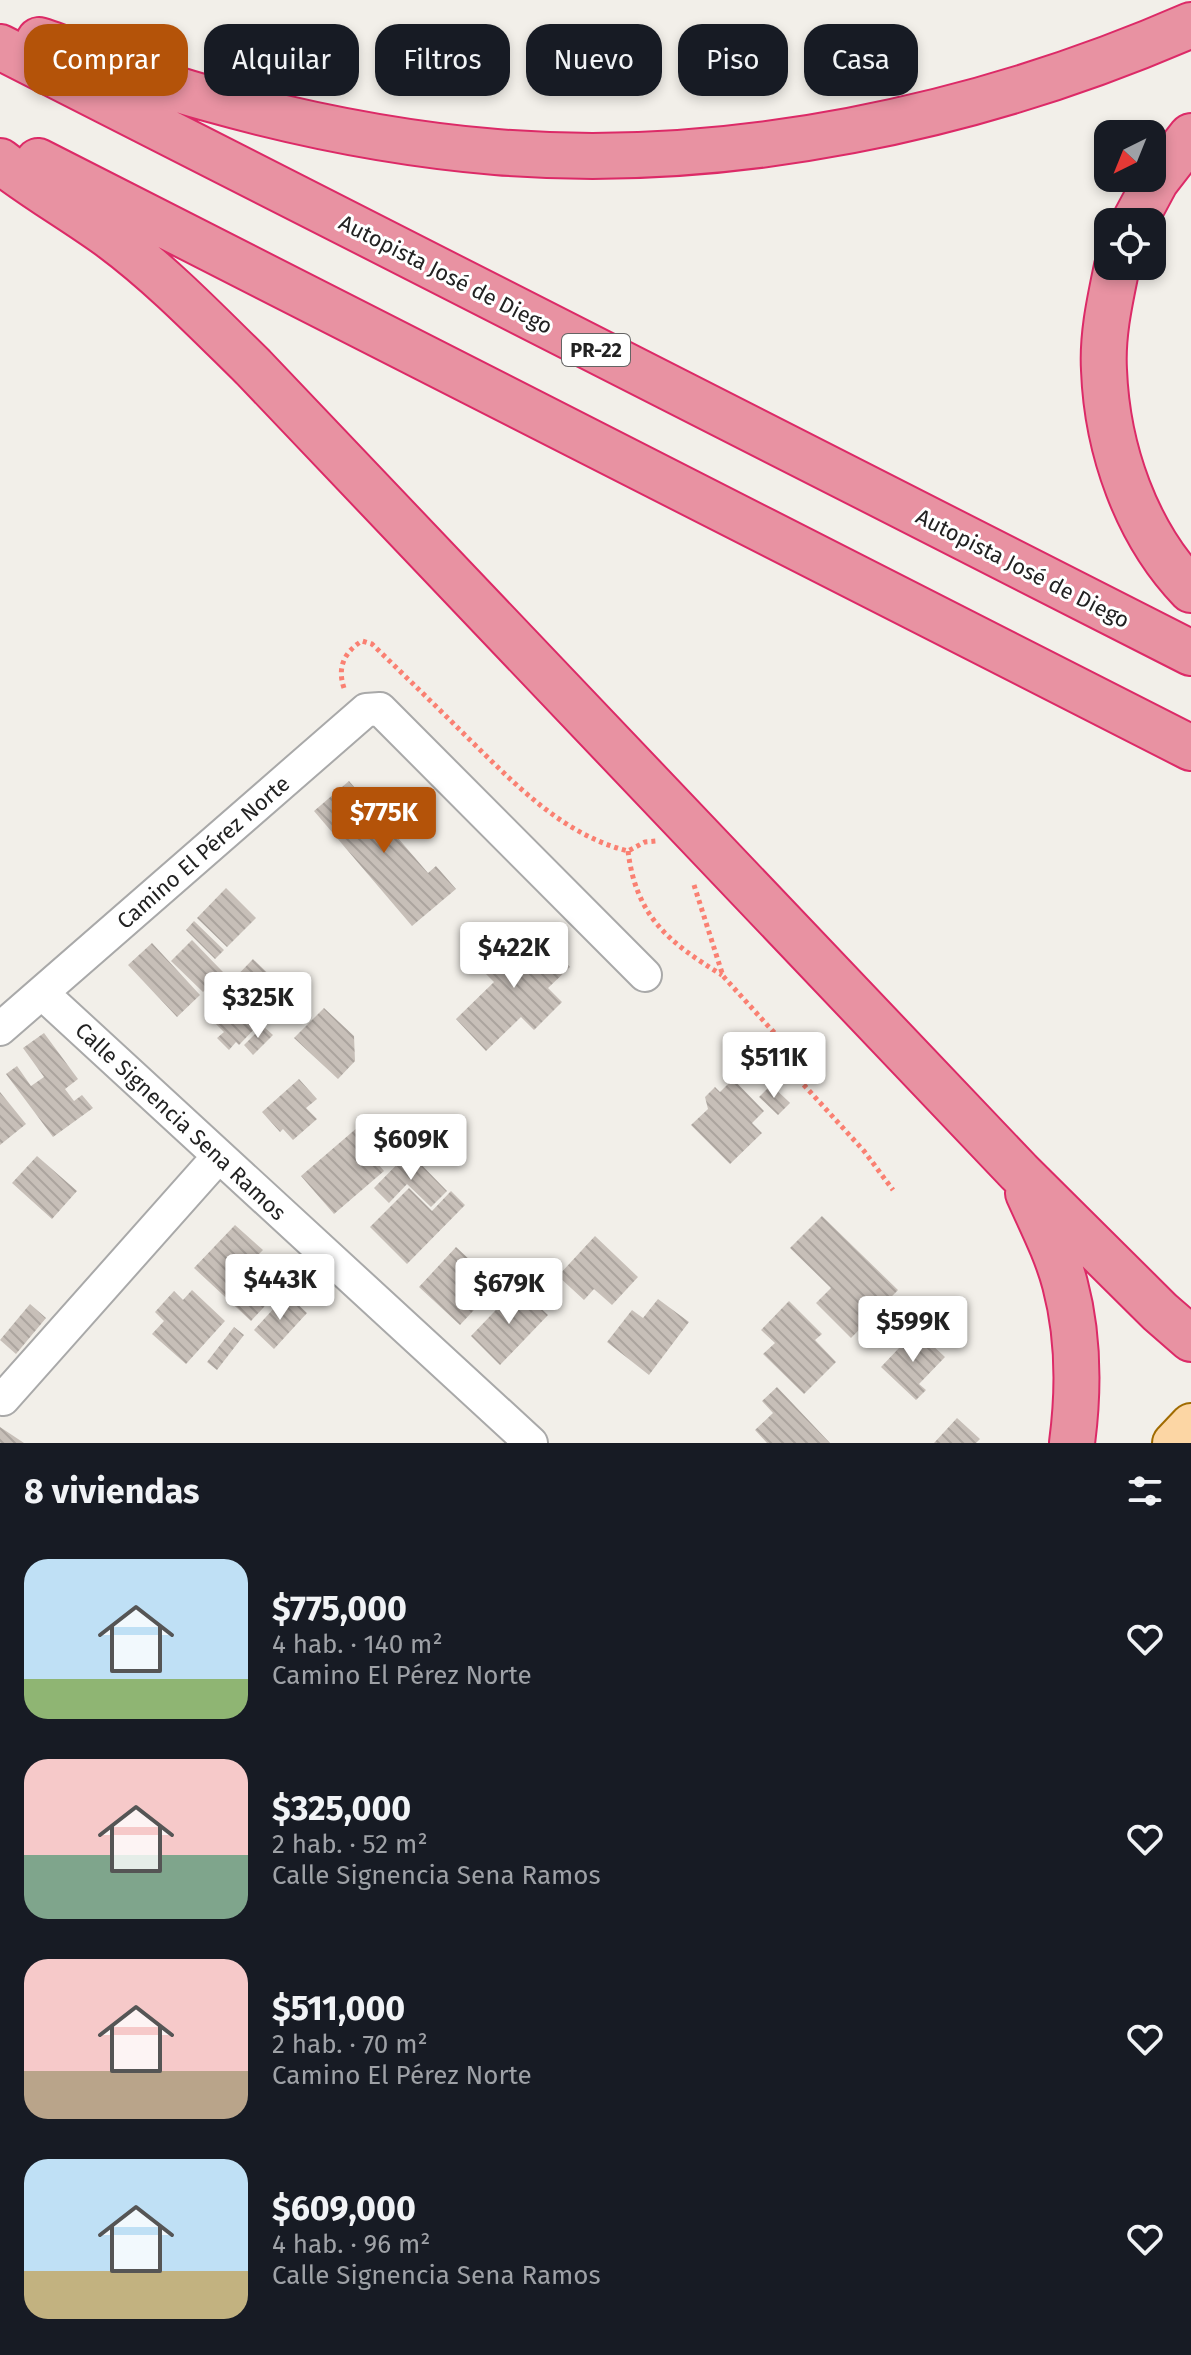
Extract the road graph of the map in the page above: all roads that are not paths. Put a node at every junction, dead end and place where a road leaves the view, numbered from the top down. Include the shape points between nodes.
1 (1191, 25) edge
2 (0, 30) edge
3 (0, 47) edge
4 (1191, 136) edge
5 (0, 142) edge
6 (0, 161) edge
7 (1142, 208) edge
8 (1114, 280) edge
9 (1191, 590) edge
10 (1191, 653) edge
11 (1191, 748) edge
12 (645, 975) dead end
13 (42, 993) junction
14 (0, 1029) edge
15 (219, 1156) junction
16 (1019, 1172) junction
17 (1191, 1339) edge
18 (3, 1399) dead end
19 (1191, 1424) edge
20 (531, 1443) edge
21 (1072, 1443) edge
22 (1173, 1443) edge

1 - 2 highway via 1045,81 912,118 743,146 564,154 496,152 310,123 210,99
3 - 10 highway, Autopista José de Diego / PR-22
4 - 7 highway
5 - 11 highway
6 - 16 highway via 111,238 253,367
8 - 9 highway via 1104,368 1109,424 1147,531
12 - 13 street, Camino El Pérez Norte via 380,709 366,710
13 - 14 street, Camino El Pérez Norte
13 - 15 street, Calle Signencia Sena Ramos
15 - 18 street
15 - 20 street, Calle Signencia Sena Ramos
16 - 17 highway
16 - 21 highway via 1065,1283 1078,1372
19 - 22 main road

